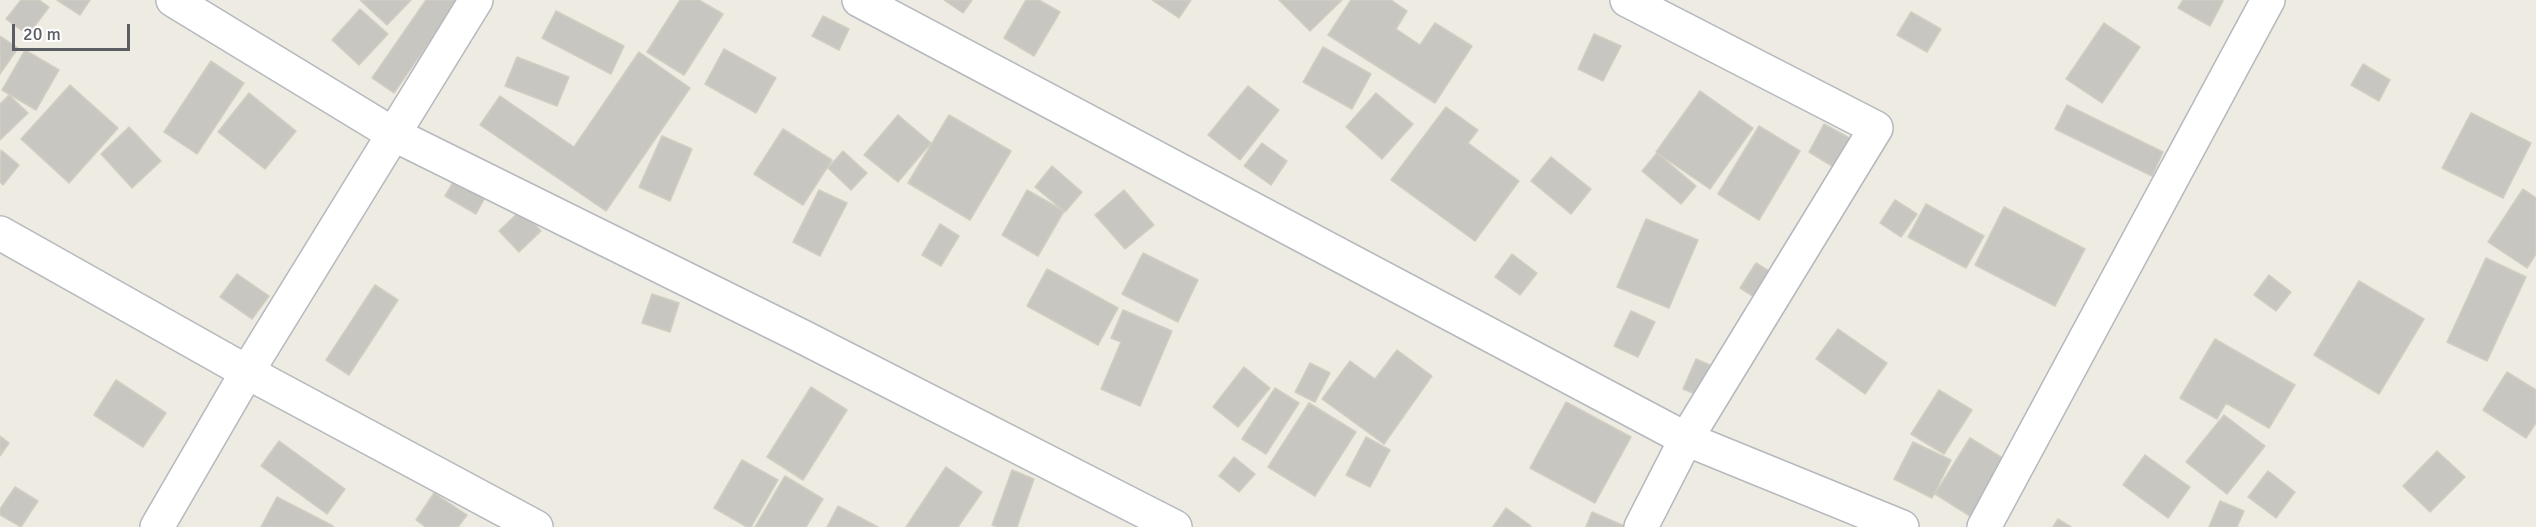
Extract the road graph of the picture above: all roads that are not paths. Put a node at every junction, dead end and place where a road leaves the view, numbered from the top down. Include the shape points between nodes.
1 (173, 0) edge
2 (476, 0) edge
3 (859, 0) edge
4 (1627, 0) edge
5 (2268, 0) edge
6 (393, 134) junction
7 (0, 233) edge
8 (247, 372) junction
9 (1686, 439) junction
10 (493, 518) edge
11 (157, 527) edge
12 (536, 527) edge
13 (1175, 527) edge
14 (1641, 527) edge
15 (1902, 527) edge
16 (1984, 527) edge

1 - 6 street
2 - 6 street
3 - 9 street
4 - 9 street via 1876,128
5 - 16 street
6 - 8 street
6 - 13 street
7 - 8 street
8 - 10 street
8 - 11 street
9 - 14 street
9 - 15 street
10 - 12 street

